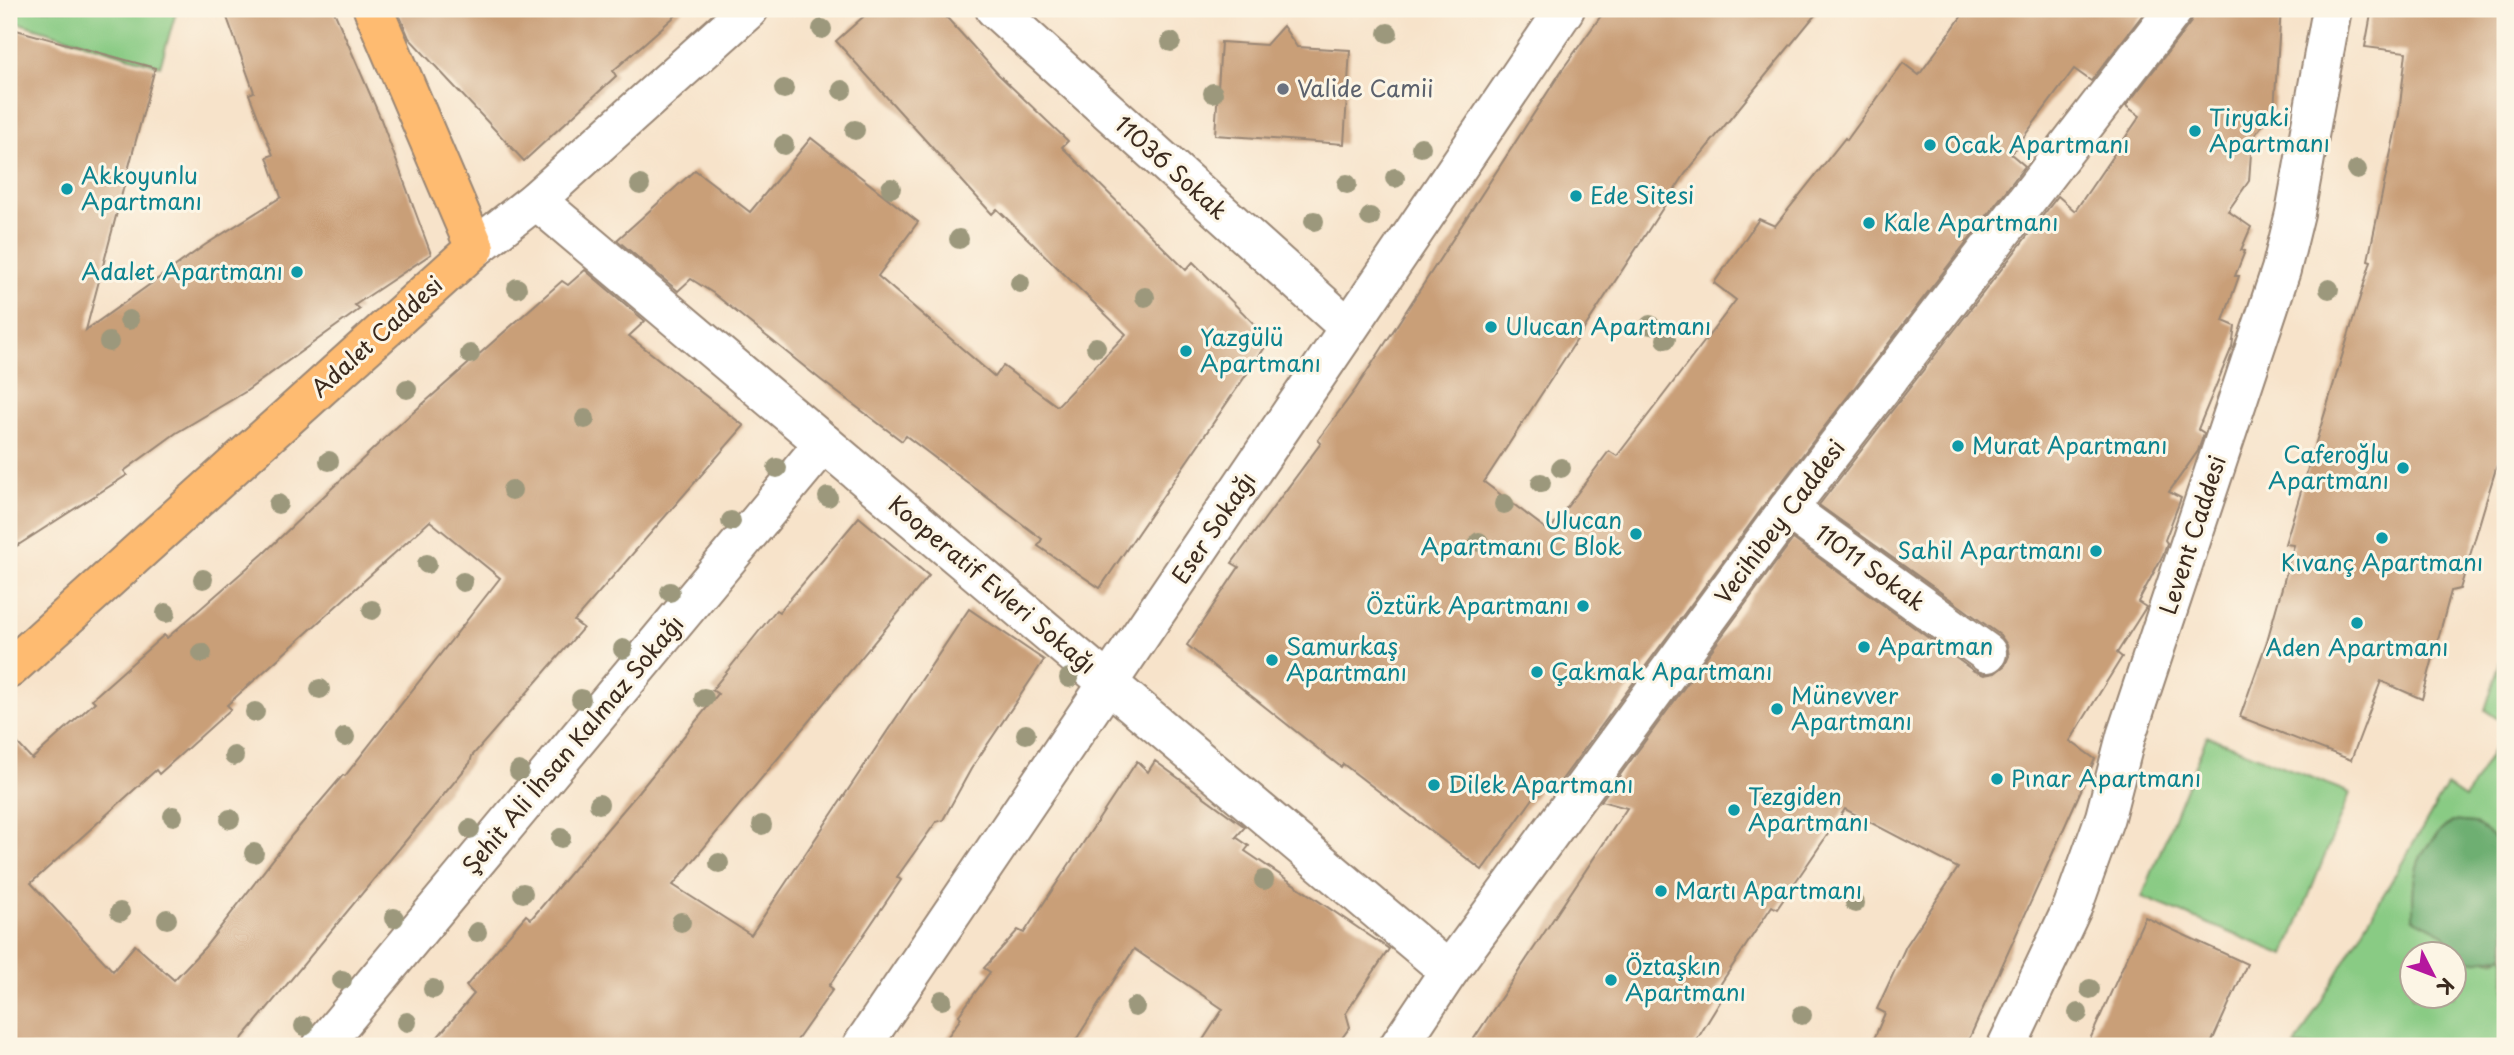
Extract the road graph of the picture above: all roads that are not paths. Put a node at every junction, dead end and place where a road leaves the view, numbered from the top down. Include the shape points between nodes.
1 (373, 9) edge
2 (750, 9) edge
3 (995, 9) edge
4 (1565, 9) edge
5 (2175, 9) edge
6 (2332, 9) edge
7 (536, 200) junction
8 (475, 248) junction
9 (1348, 327) junction
10 (824, 443) junction
11 (1788, 509) junction
12 (1987, 653) dead end
13 (9, 669) edge
14 (1109, 684) junction
15 (1449, 971) junction
16 (322, 1046) edge
17 (862, 1046) edge
18 (1399, 1046) edge
19 (2007, 1046) edge

1 - 8 main road
2 - 7 street, Adalet Caddesi
3 - 9 street, 11036 Sokak
4 - 9 street, Eser Sokağı
5 - 11 street, Vecihibey Caddesi
6 - 19 street, Levent Caddesi via 2281,270 2126,736 2100,830 2073,906
7 - 8 street, Adalet Caddesi
7 - 10 street, Kooperatif Evleri Sokağı
8 - 13 main road, Adalet Caddesi
9 - 14 street, Eser Sokağı
10 - 14 street, Kooperatif Evleri Sokağı
10 - 16 street, Şehit Ali İhsan Kalmaz Sokağı
11 - 12 street, 11011 Sokak
11 - 15 street, Vecihibey Caddesi
14 - 15 street, Kooperatif Evleri Sokağı
14 - 17 street, Eser Sokağı
15 - 18 street, Vecihibey Caddesi

